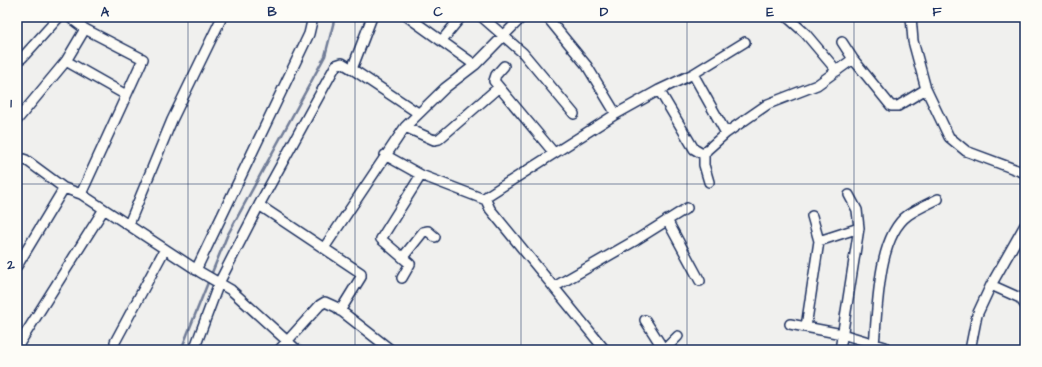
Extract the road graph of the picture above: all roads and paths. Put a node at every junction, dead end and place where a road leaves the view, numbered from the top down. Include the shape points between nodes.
1 (59, 17) edge
2 (69, 17) edge
3 (222, 17) edge
4 (313, 17) edge
5 (372, 17) edge
6 (408, 17) edge
7 (461, 17) edge
8 (482, 17) edge
9 (522, 17) edge
10 (547, 17) edge
11 (787, 17) edge
12 (912, 17) edge
13 (85, 29) junction
14 (504, 36) junction
15 (442, 40) junction
16 (745, 42) dead end
17 (842, 42) dead end
18 (17, 55) edge
19 (853, 59) junction
20 (66, 61) junction
21 (475, 65) junction
22 (504, 66) dead end
23 (352, 69) junction
24 (837, 71) junction
25 (693, 74) junction
26 (500, 87) junction
27 (926, 89) junction
28 (659, 90) junction
29 (126, 95) junction
30 (418, 113) junction
31 (574, 114) dead end
32 (616, 114) junction
33 (17, 120) edge
34 (405, 127) junction
35 (726, 133) junction
36 (554, 153) junction
37 (704, 155) junction
38 (385, 156) junction
39 (17, 157) edge
40 (1025, 173) edge
41 (421, 175) junction
42 (709, 182) dead end
43 (64, 188) junction
44 (81, 194) junction
45 (850, 194) dead end
46 (938, 199) dead end
47 (486, 200) junction
48 (259, 205) junction
49 (687, 208) dead end
50 (104, 209) junction
51 (812, 216) dead end
52 (667, 220) junction
53 (129, 224) junction
54 (1025, 225) edge
55 (859, 228) junction
56 (435, 237) dead end
57 (819, 241) junction
58 (324, 248) junction
59 (165, 249) junction
60 (403, 257) junction
61 (17, 266) edge
62 (198, 271) junction
63 (402, 278) dead end
64 (217, 282) junction
65 (700, 282) dead end
66 (991, 285) junction
67 (554, 287) junction
68 (1025, 305) edge
69 (340, 311) junction
70 (645, 320) dead end
71 (790, 324) dead end
72 (806, 327) junction
73 (842, 334) junction
74 (678, 336) dead end
75 (288, 341) junction
76 (115, 342) dead end
77 (874, 344) junction
78 (21, 346) edge
79 (885, 347) dead end
80 (194, 350) edge
81 (278, 350) edge
82 (296, 350) edge
83 (391, 350) edge
84 (605, 350) edge
85 (664, 350) edge
86 (840, 350) edge
87 (970, 350) edge

1 - 18 street via 22,58
2 - 13 street
3 - 53 street via 172,120
4 - 62 street via 309,34
5 - 23 street
6 - 15 street
7 - 15 street
8 - 14 street
9 - 14 street
10 - 32 street via 588,66
11 - 24 street via 805,33
12 - 27 street via 912,41
13 - 20 street
13 - 29 street via 143,59
14 - 21 street
14 - 31 street via 523,53
15 - 21 street
16 - 25 street
17 - 19 street
19 - 24 street
19 - 27 street via 891,106 898,106
20 - 29 street
20 - 33 street
21 - 30 street
22 - 26 street via 494,77
23 - 30 street
23 - 48 street via 342,63 336,65
24 - 35 street via 817,85 768,104
25 - 28 street
25 - 35 street
26 - 34 street via 439,139 434,140
26 - 36 street
27 - 40 street via 949,137 966,151
28 - 32 street
28 - 37 street via 694,149
29 - 44 street
30 - 34 street
32 - 36 street
34 - 38 street
35 - 37 street
36 - 47 street via 490,193
37 - 42 street
38 - 41 street
38 - 58 street
39 - 43 street via 26,160
41 - 47 street
41 - 60 street via 380,239
43 - 44 street
43 - 61 street
44 - 50 street
45 - 55 street
46 - 77 street via 907,215 890,240 882,266
47 - 67 street via 490,209
48 - 58 street
48 - 64 street
49 - 52 street
50 - 53 street
50 - 78 street
51 - 57 street
52 - 65 street
52 - 67 street
53 - 59 street
54 - 66 street
55 - 57 street
55 - 73 street
56 - 60 street via 428,231 423,232
57 - 72 street
58 - 69 street via 362,273
59 - 62 street
59 - 76 street
60 - 63 street via 410,264
62 - 64 street
64 - 75 street via 231,290
64 - 80 street
66 - 68 street via 1020,298
66 - 87 street via 977,315
67 - 84 street
69 - 75 street via 325,302
69 - 83 street
70 - 85 street
71 - 72 street
72 - 73 street
73 - 77 street
73 - 86 street
74 - 85 street
75 - 81 street
75 - 82 street
77 - 79 street

